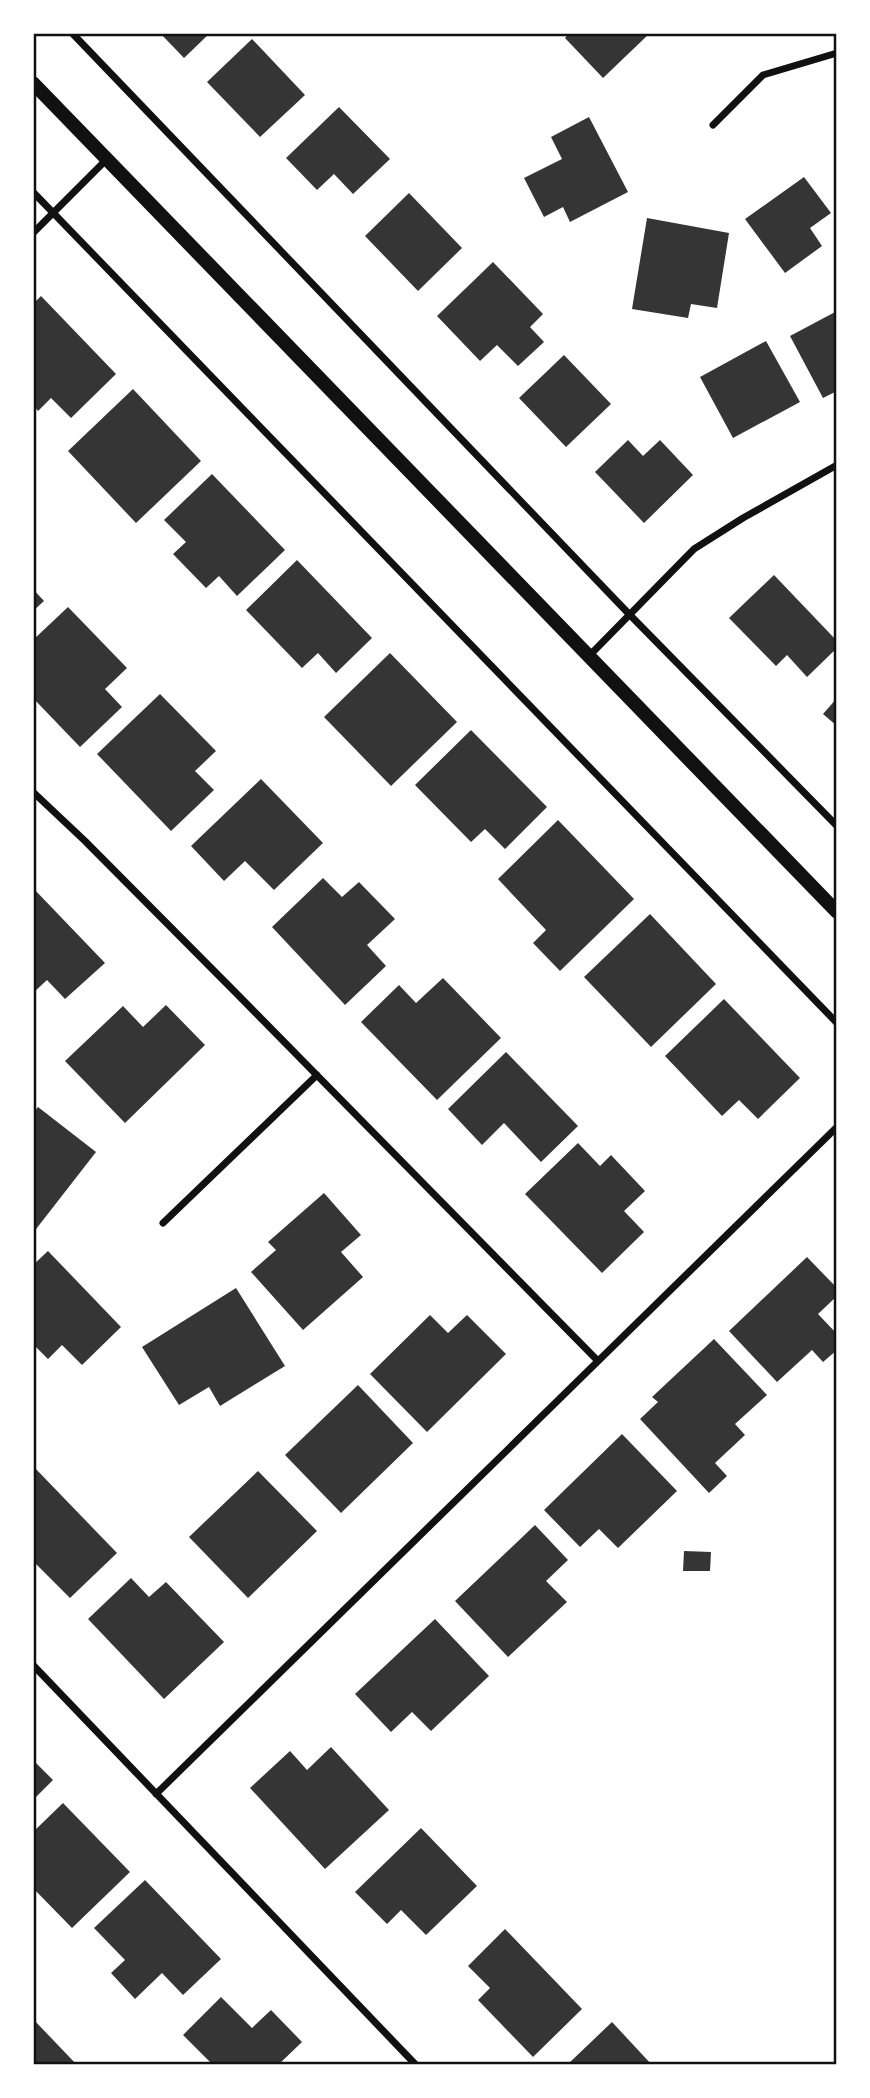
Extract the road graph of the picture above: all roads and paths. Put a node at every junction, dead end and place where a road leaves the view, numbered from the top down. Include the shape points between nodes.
1 (72, 33) edge
2 (837, 53) edge
3 (33, 83) edge
4 (713, 125) dead end
5 (106, 160) junction
6 (33, 191) edge
7 (54, 213) junction
8 (33, 233) edge
9 (837, 465) edge
10 (629, 614) junction
11 (589, 656) junction
12 (33, 792) edge
13 (837, 826) edge
14 (837, 912) edge
15 (837, 1024) edge
16 (317, 1075) junction
17 (837, 1126) edge
18 (163, 1223) dead end
19 (597, 1360) junction
20 (33, 1665) edge
21 (156, 1794) junction
22 (416, 2065) edge

1 - 10 street
2 - 4 street via 763,75
3 - 5 main road
5 - 7 street
5 - 11 main road
6 - 7 street
7 - 8 street
7 - 15 street
9 - 10 street via 694,549
10 - 11 street
10 - 13 street
11 - 14 main road
12 - 16 street
16 - 18 street
16 - 19 street
17 - 19 street
19 - 21 street
20 - 21 street
21 - 22 street

